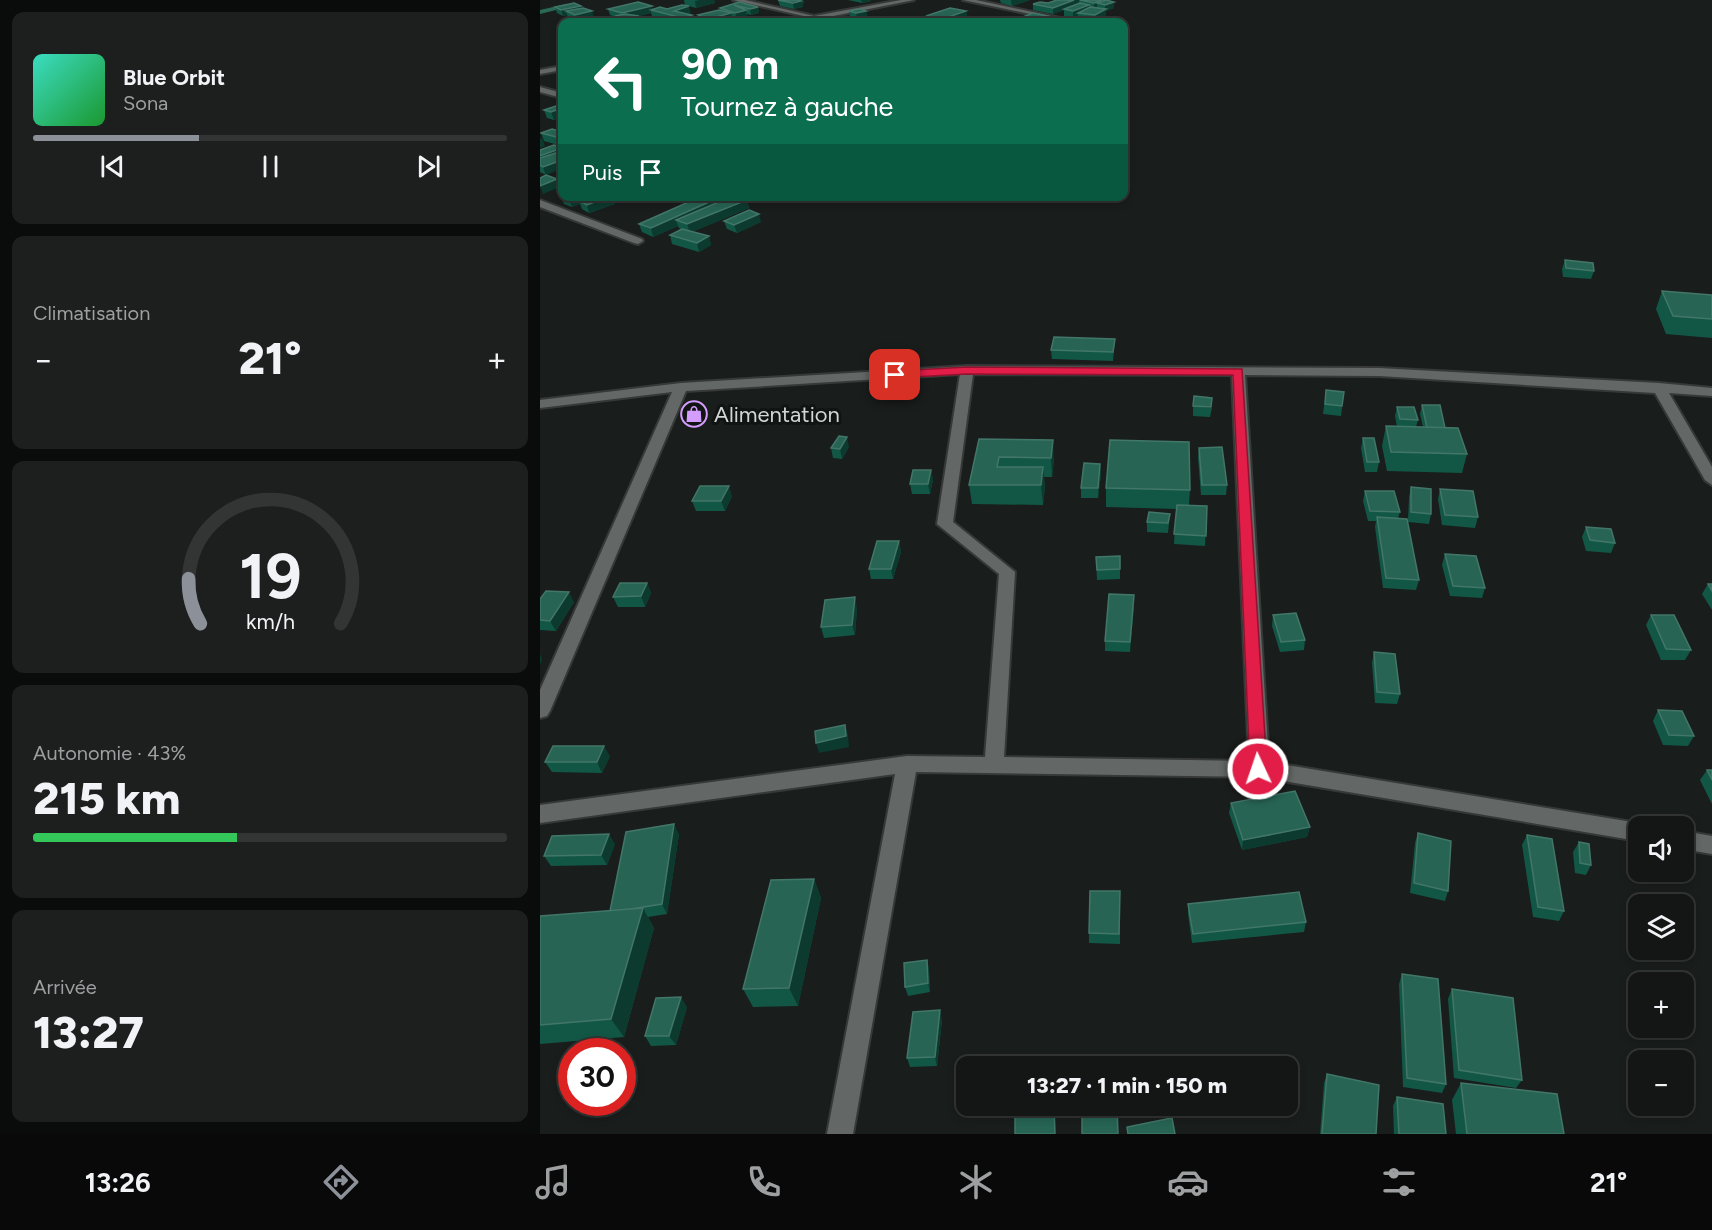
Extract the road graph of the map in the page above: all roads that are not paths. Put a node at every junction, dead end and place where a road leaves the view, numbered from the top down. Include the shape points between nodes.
1 (736, 0) edge
2 (910, 0) edge
3 (966, 0) edge
4 (820, 18) joint
5 (1056, 18) edge
6 (558, 69) edge
7 (540, 72) edge
8 (540, 89) edge
9 (558, 95) edge
10 (540, 203) edge
11 (638, 241) dead end
12 (967, 370) junction
13 (1238, 371) junction
14 (681, 387) junction
15 (1659, 387) junction
16 (1712, 392) edge
17 (540, 404) edge
18 (1712, 480) edge
19 (540, 711) edge
20 (907, 764) junction
21 (994, 766) junction
22 (1258, 769) junction
23 (540, 814) edge
24 (1628, 830) edge
25 (1694, 842) edge
26 (1712, 844) edge
27 (840, 1134) edge

1 - 4 street
2 - 4 street
3 - 5 street
6 - 7 street
8 - 9 street
10 - 11 street
12 - 13 street
12 - 14 street
12 - 21 street via 945,524 1007,572
13 - 15 street via 1379,372
13 - 22 street
14 - 17 street
14 - 19 street
15 - 16 street
15 - 18 street
20 - 21 street
20 - 23 street
20 - 27 street
21 - 22 street
22 - 24 street
25 - 26 street

